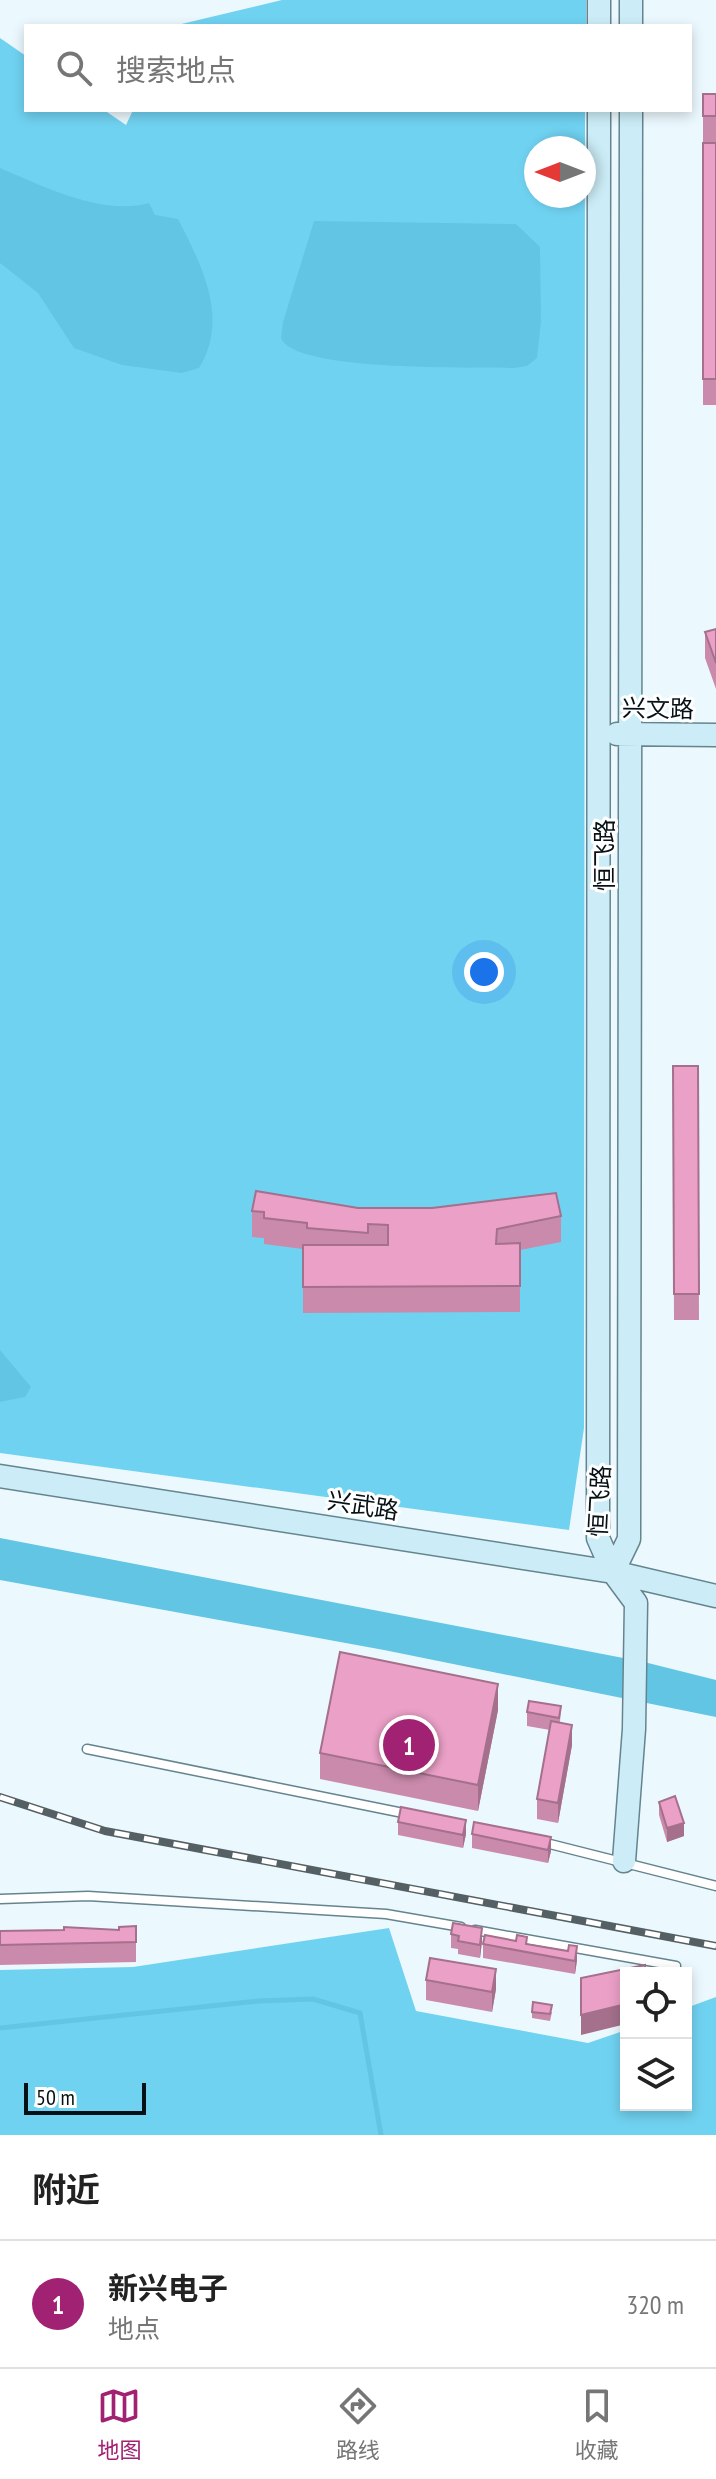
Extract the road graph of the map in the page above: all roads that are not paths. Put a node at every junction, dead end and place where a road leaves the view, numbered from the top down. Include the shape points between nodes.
1 (599, 0) edge
2 (631, 0) edge
3 (599, 24) edge
4 (631, 24) edge
5 (599, 112) edge
6 (631, 112) edge
7 (600, 734) junction
8 (631, 734) junction
9 (716, 735) edge
10 (0, 1476) edge
11 (613, 1572) junction
12 (716, 1596) edge
13 (87, 1749) dead end
14 (421, 1817) edge
15 (528, 1839) edge
16 (624, 1861) junction
17 (716, 1886) edge
18 (0, 1899) edge
19 (676, 1966) dead end

1 - 3 main road
2 - 4 main road
5 - 7 main road, 恒飞路
6 - 8 main road, 恒飞路
7 - 8 main road, 兴文路
7 - 11 main road, 恒飞路 via 598,1538
8 - 9 main road, 兴文路
8 - 11 main road, 恒飞路 via 629,1539
10 - 11 main road, 兴武路
11 - 12 main road, 兴武路
11 - 16 main road via 636,1603
13 - 14 lane
15 - 16 lane
16 - 17 lane
18 - 19 lane via 88,1896 386,1914

